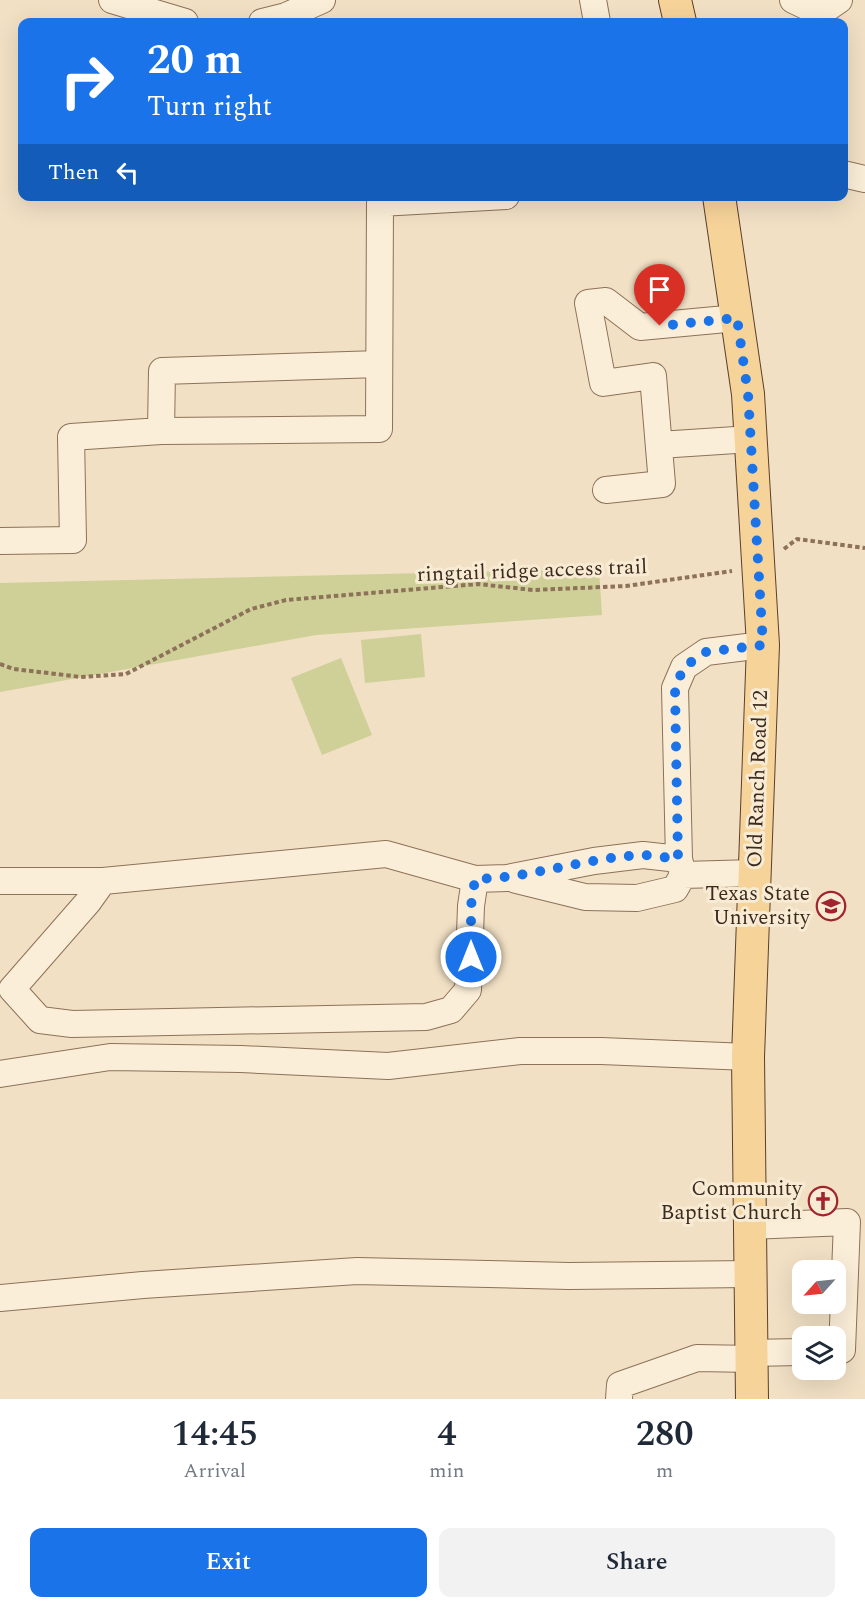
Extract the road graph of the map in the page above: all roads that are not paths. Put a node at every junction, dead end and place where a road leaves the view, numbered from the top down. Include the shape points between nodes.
1 (112, 0) edge
2 (322, 0) edge
3 (593, 0) edge
4 (675, 0) edge
5 (793, 0) edge
6 (839, 0) edge
7 (172, 18) edge
8 (278, 18) edge
9 (596, 18) edge
10 (679, 18) edge
11 (848, 175) edge
12 (865, 179) edge
13 (416, 201) edge
14 (720, 201) edge
15 (737, 318) junction
16 (379, 364) junction
17 (162, 431) junction
18 (751, 439) junction
19 (659, 445) junction
20 (606, 490) dead end
21 (0, 541) edge
22 (763, 645) junction
23 (681, 867) junction
24 (755, 873) junction
25 (507, 878) junction
26 (475, 879) junction
27 (0, 881) edge
28 (103, 881) junction
29 (6, 993) edge
30 (748, 1057) junction
31 (0, 1074) edge
32 (749, 1226) junction
33 (749, 1274) junction
34 (0, 1298) edge
35 (843, 1326) edge
36 (792, 1353) edge
37 (753, 1356) junction
38 (619, 1399) edge
39 (752, 1399) edge

1 - 7 street
2 - 8 street
3 - 9 street
4 - 10 main road
5 - 6 street via 820,13
11 - 12 street
13 - 16 street via 380,203
14 - 15 main road, Old Ranch Road 12
15 - 18 main road, Old Ranch Road 12
15 - 19 street via 640,327 606,301 588,303 603,383 653,376
16 - 17 street via 162,371
16 - 17 street via 379,429
17 - 21 street via 71,437 73,540
18 - 19 street
18 - 22 main road, Old Ranch Road 12
19 - 20 street via 662,484
22 - 23 street via 706,652 684,667 675,688
22 - 24 main road, Old Ranch Road 12
23 - 24 street
23 - 25 street via 643,855
23 - 25 street via 675,889 637,898 585,897
24 - 30 main road, Old Ranch Road 12
25 - 26 street
26 - 28 street via 386,854
26 - 29 street via 468,990 451,1011 434,1015 72,1024 40,1020
27 - 28 street
28 - 29 street
30 - 31 street via 520,1051 388,1066 110,1057
30 - 32 main road, Old Ranch Road 12
32 - 33 main road, Old Ranch Road 12
32 - 35 street via 847,1221
33 - 34 street via 569,1276 357,1271
33 - 37 main road, Old Ranch Road 12
36 - 37 street
37 - 38 street via 697,1358 620,1385
37 - 39 main road, Old Ranch Road 12

